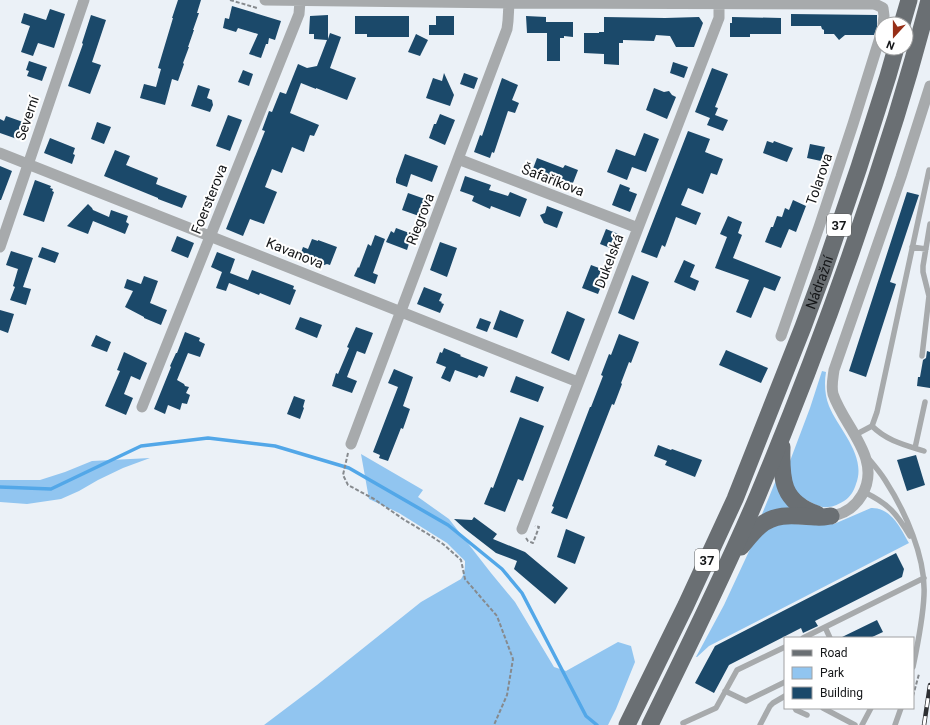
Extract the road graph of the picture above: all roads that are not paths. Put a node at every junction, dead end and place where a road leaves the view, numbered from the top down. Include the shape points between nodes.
1 (84, 0) edge
2 (265, 0) edge
3 (908, 0) edge
4 (930, 0) edge
5 (300, 1) edge
6 (484, 1) edge
7 (509, 3) junction
8 (719, 4) junction
9 (884, 16) edge
10 (904, 16) edge
11 (874, 56) edge
12 (894, 56) edge
13 (930, 86) edge
14 (0, 153) edge
15 (458, 159) junction
16 (28, 164) junction
17 (929, 170) dead end
18 (930, 224) edge
19 (638, 228) junction
20 (210, 236) junction
21 (0, 247) edge
22 (912, 247) junction
23 (926, 249) junction
24 (401, 312) junction
25 (781, 336) dead end
26 (922, 356) dead end
27 (578, 382) junction
28 (925, 402) dead end
29 (142, 407) dead end
30 (872, 426) junction
31 (783, 435) junction
32 (855, 435) junction
33 (351, 444) dead end
34 (915, 448) junction
35 (924, 451) dead end
36 (864, 453) junction
37 (864, 492) junction
38 (831, 516) junction
39 (522, 529) dead end
40 (918, 553) junction
41 (730, 559) junction
42 (924, 578) junction
43 (825, 627) junction
44 (805, 637) edge
45 (830, 637) edge
46 (784, 647) edge
47 (914, 661) edge
48 (784, 682) edge
49 (725, 691) junction
50 (784, 697) edge
51 (796, 709) edge
52 (825, 709) edge
53 (870, 709) edge
54 (901, 709) edge
55 (807, 715) dead end
56 (630, 721) edge
57 (683, 723) dead end
58 (650, 725) edge
59 (760, 725) edge
60 (855, 725) edge
61 (862, 725) edge
62 (895, 725) edge

1 - 16 street, Severní
2 - 5 street
3 - 10 main road
4 - 31 main road, Nádražní / 37 via 875,184 820,340
5 - 6 street
5 - 20 street, Foersterova via 299,14
6 - 7 street
7 - 8 street
7 - 15 street, Riegrova via 507,29
8 - 9 street via 873,4 883,8
8 - 19 street, Dukelská via 719,18
11 - 25 street, Tolarova
12 - 56 main road, Nádražní / 37 via 828,258 735,499
13 - 32 street via 834,370 833,394
14 - 16 street, Kavanova
15 - 19 street, Šafaříkova
15 - 24 street, Riegrova
16 - 20 street, Kavanova
16 - 21 street, Severní
17 - 22 lane
18 - 23 lane
19 - 27 street, Dukelská
20 - 24 street, Kavanova
20 - 29 street, Foersterova
22 - 23 lane
22 - 30 lane
23 - 26 lane via 923,272 929,296
24 - 27 street, Kavanova
24 - 33 street, Riegrova
27 - 39 street, Dukelská
28 - 34 lane
30 - 32 lane
30 - 34 lane via 890,440
31 - 38 main road via 782,471 788,494 798,505 818,515
31 - 41 main road, 37
32 - 36 street
34 - 35 lane
36 - 37 street via 868,464
36 - 40 lane via 885,480 904,514
37 - 38 street via 849,510
37 - 40 lane via 887,505 907,530
38 - 41 main road via 785,516 770,519 760,526
40 - 42 lane
41 - 58 main road, 37
42 - 43 lane
42 - 47 lane via 922,614
43 - 44 lane
43 - 45 lane
46 - 49 lane via 737,670
48 - 49 lane via 746,701
49 - 57 lane via 716,708
50 - 59 lane via 770,706
51 - 55 lane
52 - 60 lane
53 - 61 lane
54 - 62 lane

